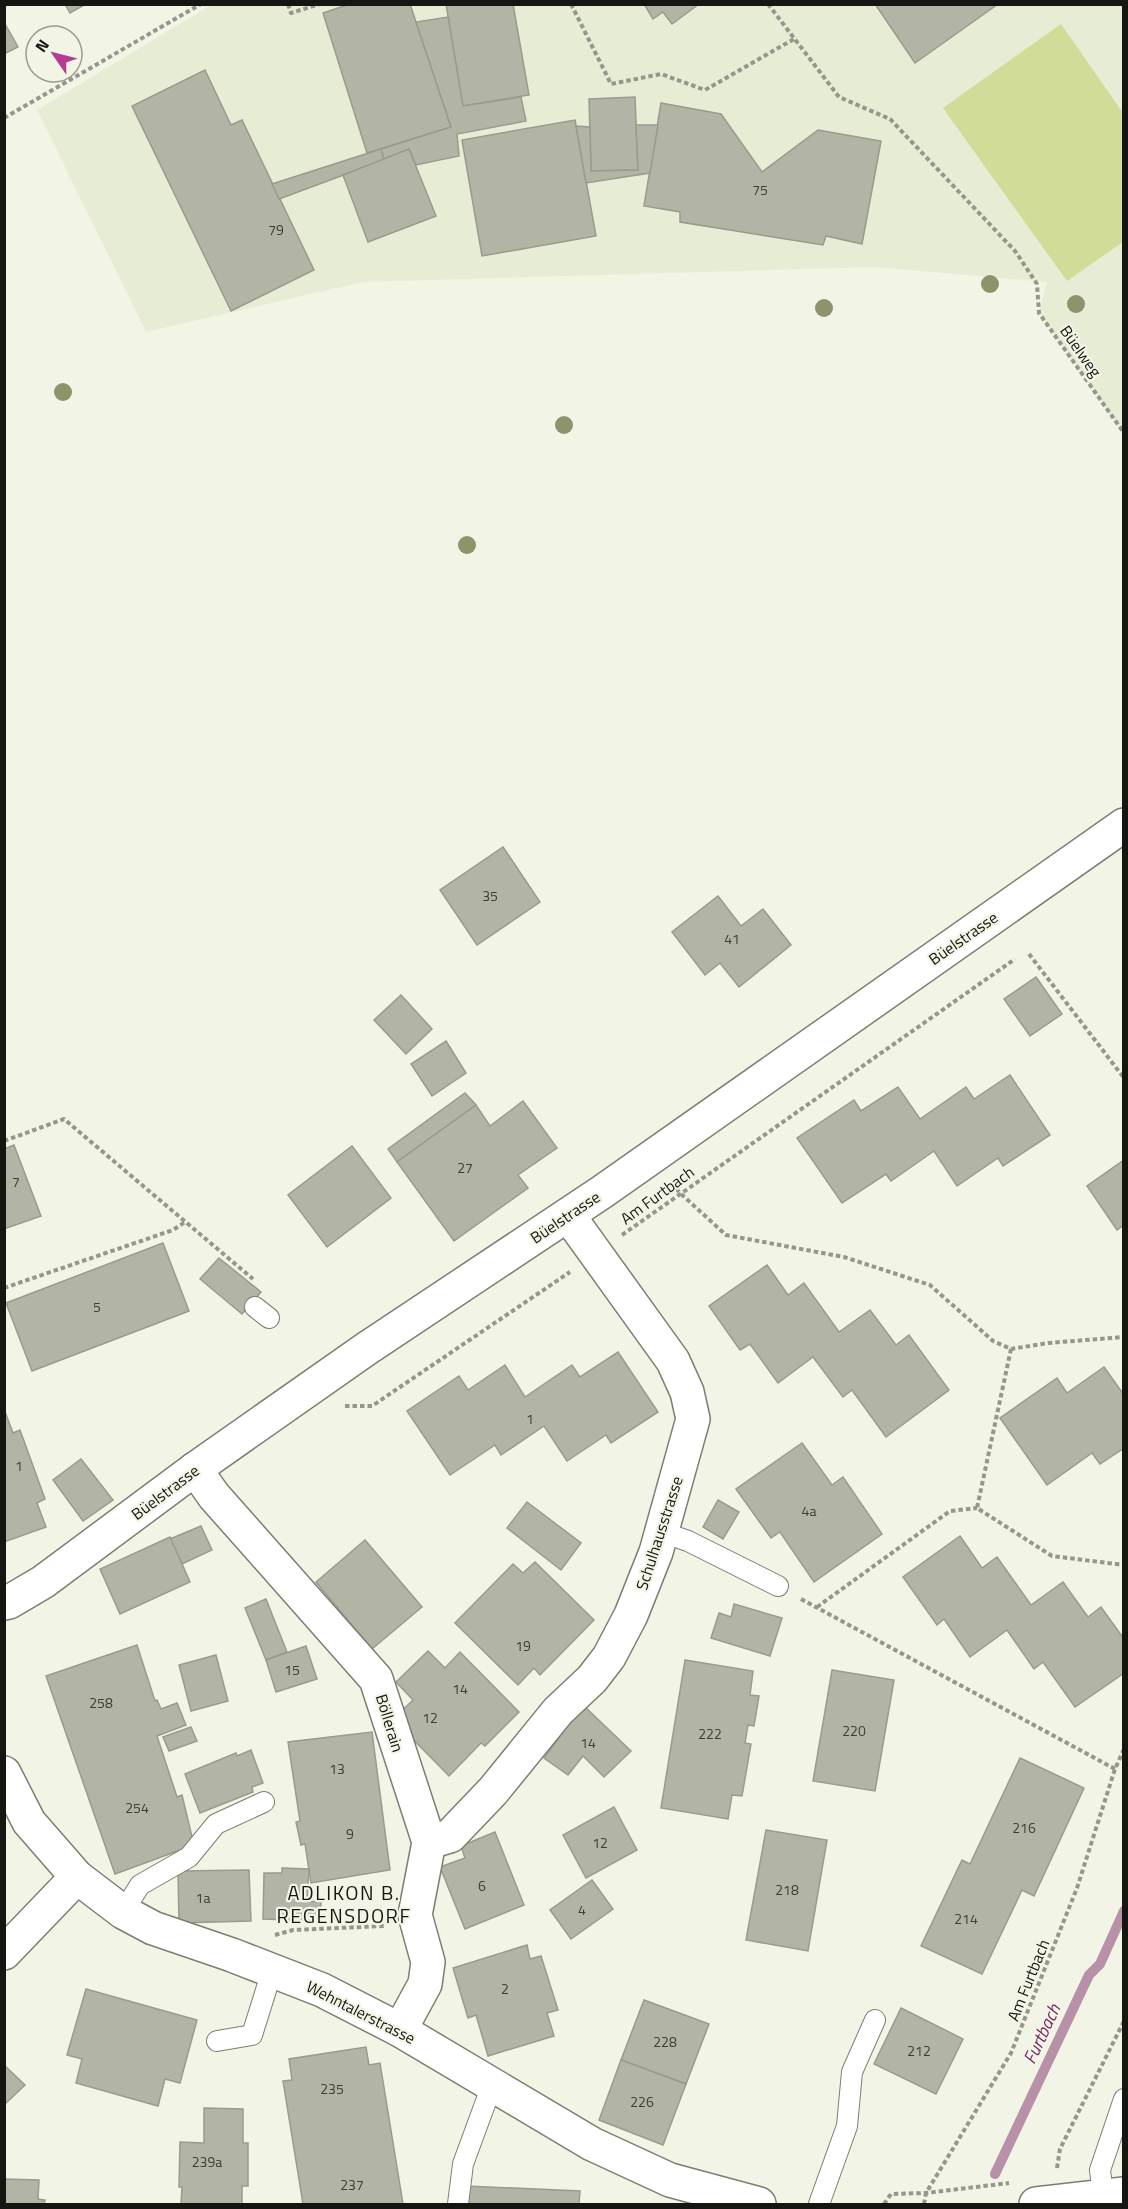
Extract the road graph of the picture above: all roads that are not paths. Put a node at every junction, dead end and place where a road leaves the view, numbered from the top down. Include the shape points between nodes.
1 (1124, 825) edge
2 (568, 1215) junction
3 (195, 1469) junction
4 (662, 1532) junction
5 (778, 1586) road end
6 (4, 1603) edge
7 (4, 1773) edge
8 (264, 1802) dead end
9 (429, 1842) junction
10 (77, 1877) junction
11 (123, 1912) junction
12 (4, 1953) edge
13 (272, 1971) junction
14 (875, 2020) dead end
15 (400, 2030) junction
16 (217, 2041) dead end
17 (492, 2085) junction
18 (1124, 2098) edge
19 (1118, 2128) edge
20 (1028, 2193) edge
21 (1113, 2195) edge
22 (458, 2205) edge
23 (759, 2205) edge
24 (819, 2205) edge

1 - 2 street, Büelstrasse
2 - 3 street, Büelstrasse
2 - 4 street, Schulhausstrasse via 673,1361 687,1392 693,1419
3 - 6 street, Büelstrasse via 44,1582
3 - 9 street, Böllerain via 214,1496 376,1679
4 - 5 lane
4 - 9 street, Schulhausstrasse via 631,1616 609,1657 450,1836
7 - 10 street, Wehntalerstrasse via 29,1822
8 - 11 lane via 216,1824 189,1857 140,1885
9 - 15 street, Böllerain via 415,1915 428,1962 425,1984
10 - 11 street, Wehntalerstrasse
10 - 12 street
11 - 13 street, Wehntalerstrasse via 153,1928
13 - 15 street, Wehntalerstrasse via 322,1990
13 - 16 lane via 252,2035
14 - 24 lane via 852,2073 847,2126
15 - 17 street, Wehntalerstrasse
17 - 22 lane via 463,2164
17 - 23 street, Wehntalerstrasse via 592,2144 670,2180
18 - 19 lane
19 - 21 lane via 1100,2170
20 - 21 street

